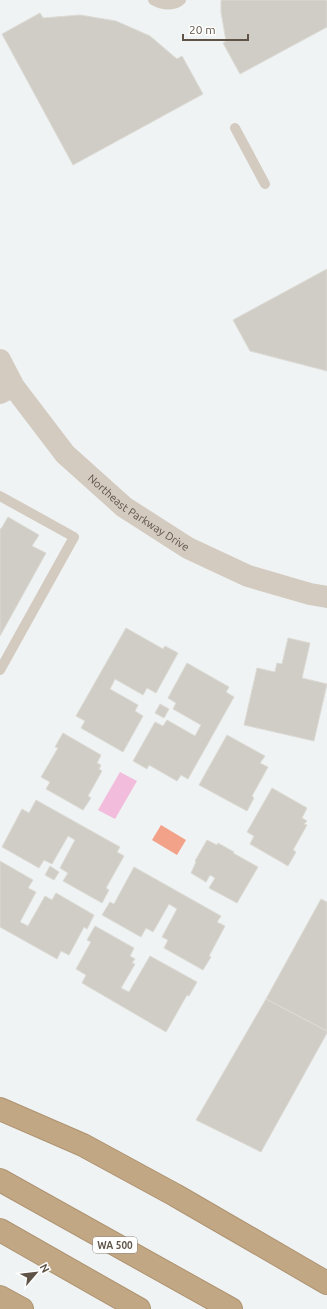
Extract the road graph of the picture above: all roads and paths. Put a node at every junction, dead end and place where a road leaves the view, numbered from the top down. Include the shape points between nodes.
1 (153, 0) edge
2 (181, 0) edge
3 (235, 128) dead end
4 (265, 184) dead end
5 (0, 360) edge
6 (7, 391) edge
7 (0, 496) edge
8 (327, 597) edge
9 (0, 670) edge
10 (0, 1109) edge
11 (0, 1180) edge
12 (0, 1230) edge
13 (327, 1283) edge
14 (0, 1297) edge
15 (22, 1309) edge
16 (138, 1309) edge
17 (230, 1309) edge

1 - 2 lane via 166,5
3 - 4 lane
5 - 6 street, Northeast Parkway Drive
6 - 8 street, Northeast Parkway Drive via 65,454 124,507 188,548 248,576
7 - 9 lane via 74,537
10 - 13 highway via 84,1145
11 - 17 highway, WA 500
12 - 16 highway
14 - 15 highway

